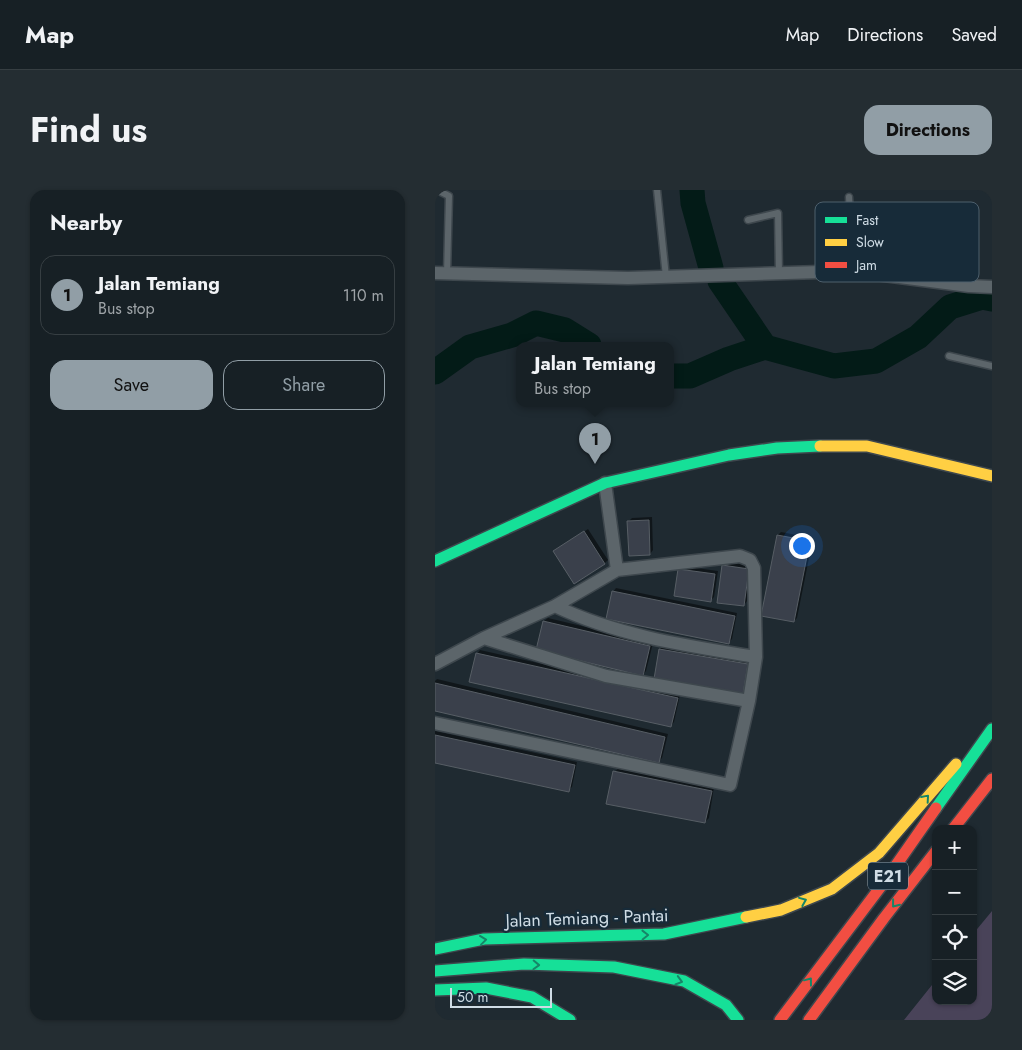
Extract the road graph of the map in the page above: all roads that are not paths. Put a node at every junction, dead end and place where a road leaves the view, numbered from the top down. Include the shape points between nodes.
1 (437, 190) edge
2 (657, 190) edge
3 (849, 197) dead end
4 (849, 202) edge
5 (748, 220) dead end
6 (441, 273) edge
7 (815, 273) edge
8 (779, 274) junction
9 (665, 277) junction
10 (938, 282) edge
11 (992, 287) edge
12 (949, 356) dead end
13 (992, 366) edge
14 (992, 476) edge
15 (605, 483) junction
16 (435, 561) edge
17 (617, 570) junction
18 (555, 606) junction
19 (484, 638) junction
20 (756, 658) junction
21 (435, 664) edge
22 (749, 701) junction
23 (992, 722) edge
24 (435, 723) edge
25 (992, 729) edge
26 (992, 780) edge
27 (956, 825) edge
28 (932, 856) edge
29 (435, 949) edge
30 (435, 971) edge
31 (435, 990) edge
32 (570, 1020) edge
33 (738, 1020) edge
34 (780, 1020) edge
35 (809, 1020) edge

1 - 6 lane via 449,196
2 - 9 lane
3 - 4 lane
5 - 8 lane via 778,213
6 - 9 street
7 - 8 street
8 - 9 street
10 - 11 street
12 - 13 lane
14 - 15 main road via 867,446 825,446 729,455
15 - 16 main road
15 - 17 street
17 - 18 street
17 - 20 street via 740,556 750,560 754,568
18 - 19 street
18 - 20 street via 580,618 659,641
19 - 21 street
19 - 22 street via 606,676
20 - 22 street
22 - 24 street via 730,786
29 -> 23 main road, Jalan Temiang - Pantai via 484,939 664,934 781,910 823,893 879,853
34 -> 25 main road, E21 via 885,881
26 - 27 main road
28 -> 35 main road, E21
30 -> 33 main road via 524,964 614,967 684,981 726,1005
31 - 32 main road via 486,988 532,997

